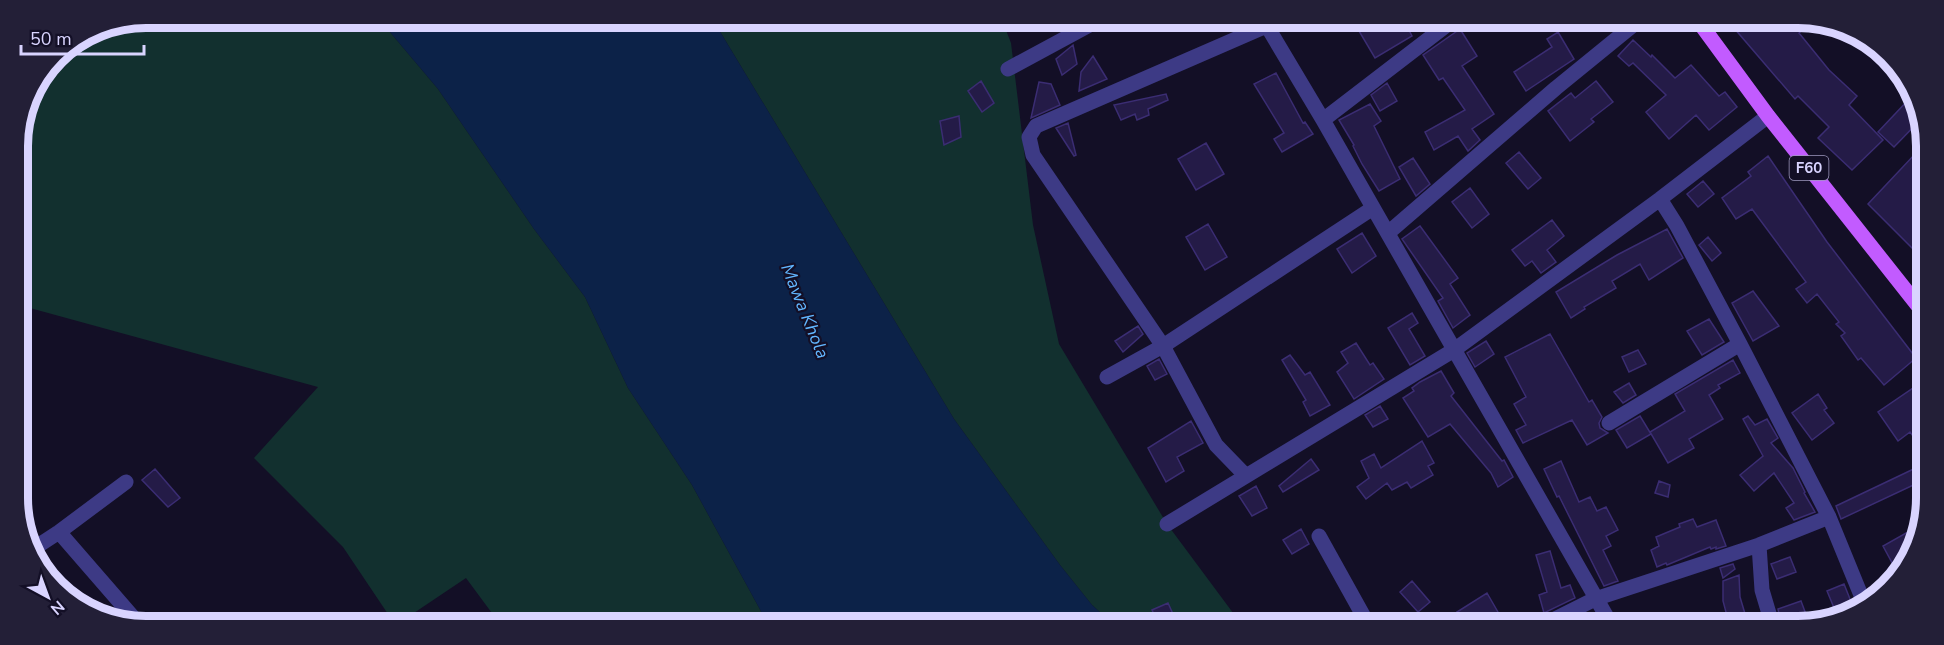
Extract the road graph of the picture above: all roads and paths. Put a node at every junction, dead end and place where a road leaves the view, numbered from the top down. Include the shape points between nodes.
1 (1084, 28) edge
2 (1254, 28) edge
3 (1268, 28) edge
4 (1443, 28) edge
5 (1630, 28) edge
6 (1703, 28) edge
7 (1008, 69) dead end
8 (1768, 116) junction
9 (1323, 120) junction
10 (1660, 199) junction
11 (1373, 208) junction
12 (1388, 233) junction
13 (1916, 303) edge
14 (1740, 344) junction
15 (1163, 346) junction
16 (1454, 350) junction
17 (1107, 377) dead end
18 (1609, 423) dead end
19 (1246, 476) junction
20 (126, 482) dead end
21 (1829, 517) junction
22 (1167, 524) dead end
23 (59, 532) junction
24 (1319, 536) dead end
25 (39, 545) edge
26 (1759, 545) junction
27 (1862, 597) edge
28 (1595, 599) junction
29 (131, 615) edge
30 (1363, 616) edge
31 (1561, 616) edge
32 (1606, 616) edge
33 (1770, 616) edge

1 - 7 street
2 - 15 street via 1036,126 1029,137 1033,155
3 - 9 street
4 - 9 street
5 - 12 street
6 - 8 main road, F60
8 - 10 street
8 - 13 main road, F60
9 - 11 street
10 - 14 street
10 - 16 street
11 - 12 street
11 - 15 street
12 - 16 street
14 - 18 street
14 - 21 street
15 - 17 street
15 - 19 street via 1216,445
16 - 19 street
16 - 28 street
19 - 22 street
20 - 23 street
21 - 26 street
21 - 27 street
23 - 25 street
23 - 29 street
24 - 30 street
26 - 28 street
26 - 33 street via 1762,590
28 - 31 street
28 - 32 street

